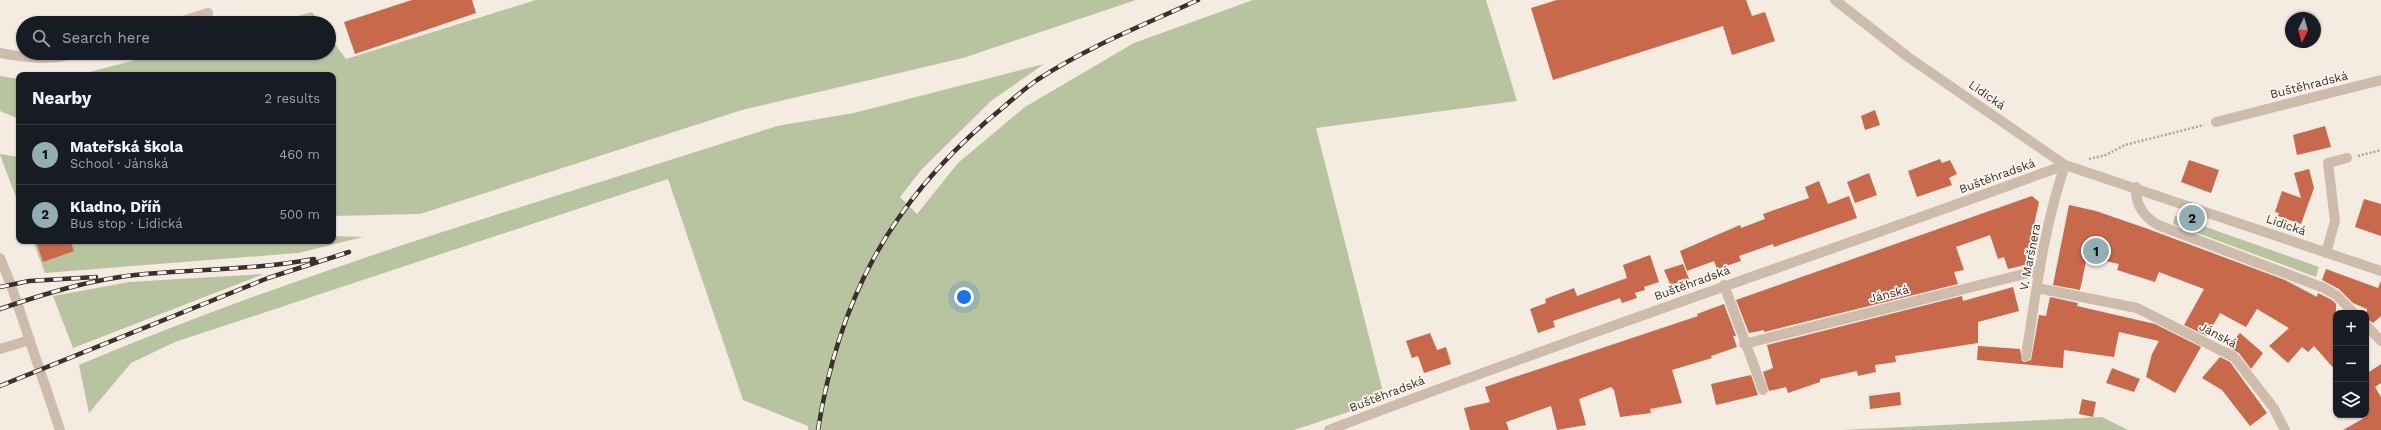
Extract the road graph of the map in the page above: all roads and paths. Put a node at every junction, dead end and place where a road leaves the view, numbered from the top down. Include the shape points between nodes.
1 (1835, 0) edge
2 (208, 14) dead end
3 (201, 16) edge
4 (0, 53) edge
5 (16, 55) edge
6 (2381, 80) edge
7 (2216, 122) joint
8 (2381, 150) edge
9 (2106, 155) dead end
10 (2347, 158) joint
11 (2065, 165) junction
12 (2136, 187) junction
13 (2326, 252) junction
14 (0, 258) edge
15 (2040, 270) junction
16 (2381, 271) edge
17 (1724, 285) junction
18 (2037, 288) junction
19 (2351, 310) edge
20 (2369, 328) edge
21 (30, 340) junction
22 (2381, 341) edge
23 (1744, 344) junction
24 (0, 349) edge
25 (2026, 356) dead end
26 (1763, 390) dead end
27 (60, 430) edge
28 (1329, 430) edge
29 (2285, 430) edge

1 - 11 street, Lidická via 1908,57
2 - 3 street
4 - 5 street
6 - 7 street, Buštěhradská
7 - 9 path via 2126,145
8 - 10 path
10 - 13 street via 2328,163 2335,221
11 - 12 street, Lidická
11 - 15 street, V. Maršnera via 2056,192
11 - 17 street, Buštěhradská
12 - 13 street, Lidická
12 - 19 street via 2139,206 2149,220 2317,285 2336,295
13 - 16 street, Lidická
14 - 21 street
15 - 18 street, V. Maršnera
15 - 23 street, Jánská
17 - 23 street
17 - 28 street, Buštěhradská
18 - 25 street, V. Maršnera
18 - 29 street, Jánská via 2137,308 2234,357 2273,407
20 - 22 street
21 - 24 street
21 - 27 street
23 - 26 street

